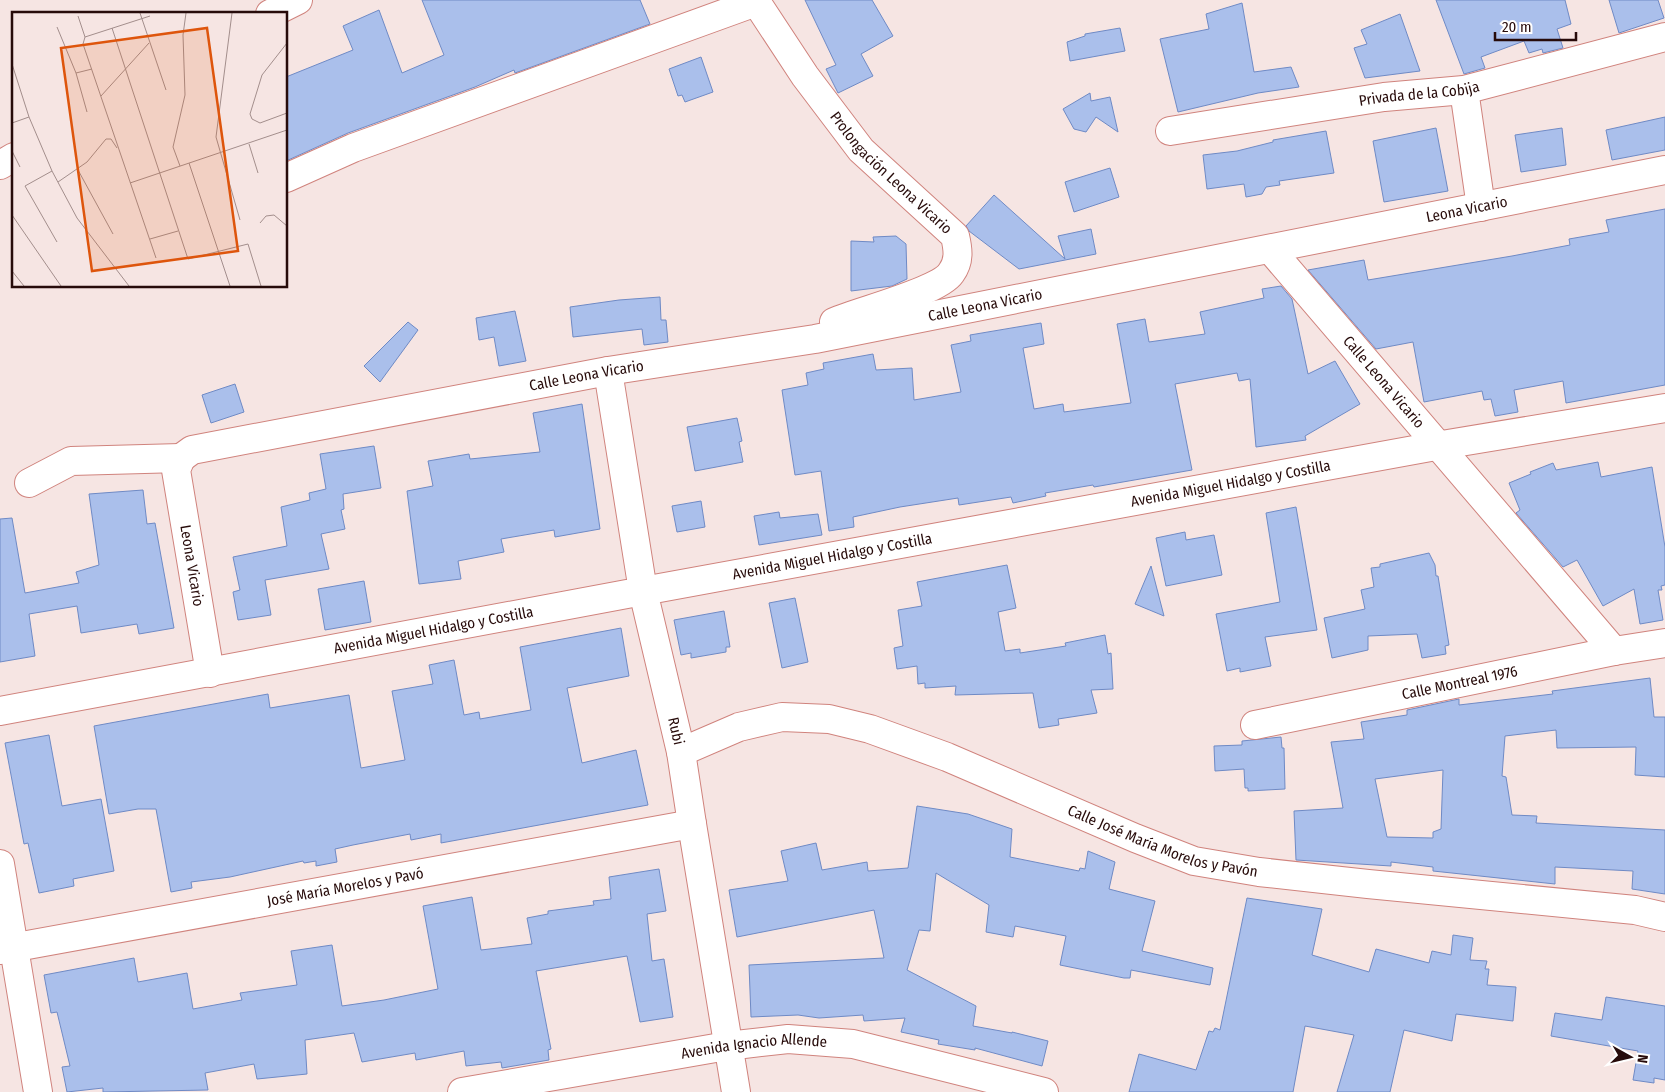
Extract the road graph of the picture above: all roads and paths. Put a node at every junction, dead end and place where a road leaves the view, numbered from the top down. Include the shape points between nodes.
1 (298, 0) edge
2 (755, 1) edge
3 (274, 12) edge
4 (1665, 37) edge
5 (1464, 90) junction
6 (1170, 130) dead end
7 (12, 158) edge
8 (0, 165) edge
9 (1665, 170) edge
10 (288, 177) edge
11 (1481, 207) junction
12 (1270, 249) junction
13 (815, 339) junction
14 (608, 371) junction
15 (1665, 408) edge
16 (1436, 446) junction
17 (181, 458) junction
18 (29, 484) dead end
19 (644, 591) junction
20 (1665, 643) edge
21 (1614, 651) junction
22 (210, 673) junction
23 (0, 711) edge
24 (1255, 725) dead end
25 (681, 752) junction
26 (692, 824) junction
27 (0, 864) edge
28 (1665, 917) edge
29 (7, 948) edge
30 (727, 1046) junction
31 (38, 1092) edge
32 (462, 1092) edge
33 (736, 1092) edge
34 (1044, 1092) edge

1 - 3 street
2 - 10 street via 353,148
2 - 13 street, Prolongación Leona Vicario via 804,76 861,150 955,236 959,254 951,273 936,286 833,322
4 - 5 street, Privada de la Cobija
5 - 6 street, Privada de la Cobija via 1384,97
5 - 11 street
7 - 8 street
9 - 11 street, Leona Vicario
11 - 12 street, Leona Vicario
12 - 13 street, Calle Leona Vicario
12 - 16 street, Calle Leona Vicario
13 - 14 street, Calle Leona Vicario
14 - 17 street, Calle Leona Vicario via 192,450
14 - 19 street, Rubi
15 - 16 street, Avenida Miguel Hidalgo y Costilla
16 - 19 street, Avenida Miguel Hidalgo y Costilla
16 - 21 street, Calle Leona Vicario
17 - 18 street via 71,461
17 - 22 street, Leona Vicario via 176,470
19 - 22 street, Avenida Miguel Hidalgo y Costilla
19 - 25 street, Rubi
20 - 21 street, Calle Montreal 1976
21 - 24 street, Calle Montreal 1976
22 - 23 street, Avenida Miguel Hidalgo y Costilla
25 - 26 street, Rubi
25 - 28 street, Calle José María Morelos y Pavón via 739,727 782,716 829,719 870,729 947,757 1194,861 1259,872 1635,910
26 - 29 street, José María Morelos y Pavó
26 - 30 street, Rubi
27 - 29 street
29 - 31 street
30 - 32 street, Avenida Ignacio Allende
30 - 33 street, Rubi
30 - 34 street, Avenida Ignacio Allende via 788,1039 853,1044

